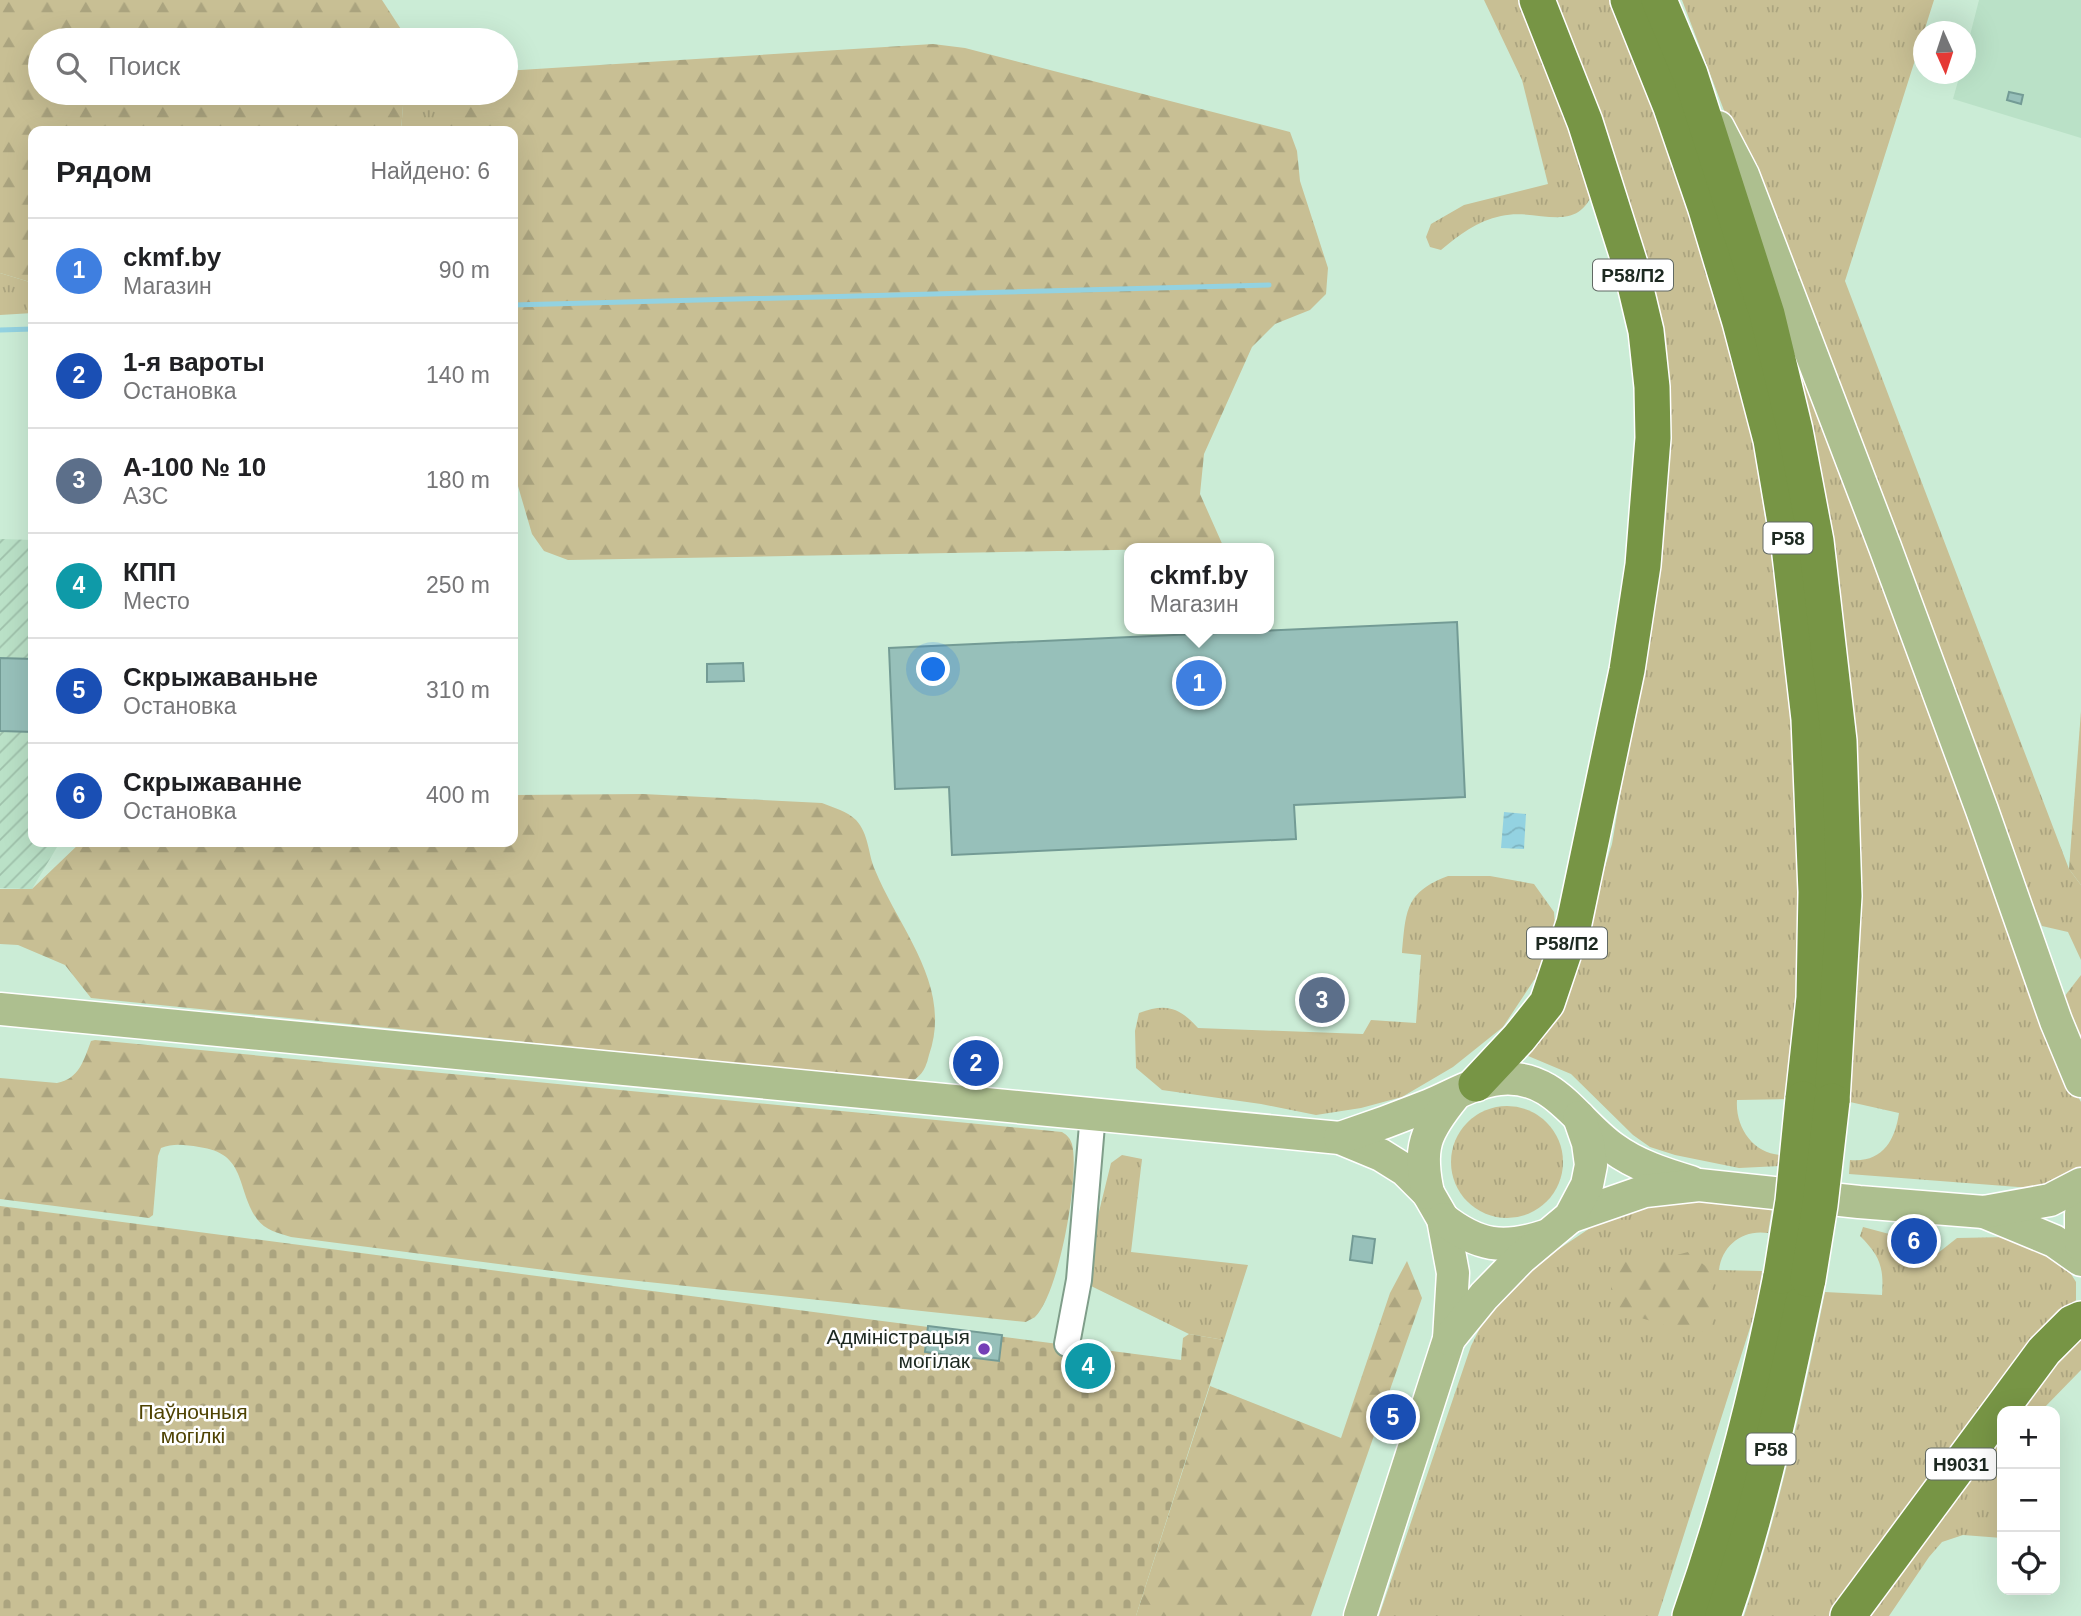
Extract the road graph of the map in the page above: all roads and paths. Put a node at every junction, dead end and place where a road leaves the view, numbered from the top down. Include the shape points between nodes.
1 (1537, 0) edge
2 (1628, 0) edge
3 (1658, 0) edge
4 (1690, 74) junction
5 (0, 1009) edge
6 (2081, 1081) edge
7 (1465, 1089) junction
8 (1817, 1100) junction
9 (1093, 1113) junction
10 (1578, 1116) junction
11 (1340, 1138) junction
12 (2081, 1184) edge
13 (1699, 1185) junction
14 (1435, 1206) junction
15 (1984, 1212) junction
16 (2081, 1214) edge
17 (1560, 1226) junction
18 (2081, 1245) edge
19 (2081, 1261) edge
20 (1795, 1278) junction
21 (2081, 1318) edge
22 (1449, 1339) junction
23 (1067, 1344) dead end
24 (1360, 1616) edge
25 (1690, 1616) edge
26 (1723, 1616) edge
27 (1848, 1616) edge

1 - 7 highway, Р58/П2 via 1585,122 1630,264 1646,331 1653,438 1643,565 1627,670 1574,923 1547,1003 1519,1038
2 - 8 highway, Р58 via 1705,206 1771,440 1789,545 1809,719
3 - 4 highway, Р58
4 - 6 main road via 1747,187
4 - 8 highway, Р58 via 1768,314 1816,541 1839,741 1844,896
5 - 9 main road
7 - 10 main road, Р58/П2 via 1501,1079 1527,1081 1554,1092
7 - 11 main road
7 - 14 main road, Р58/П2 via 1432,1123 1423,1148 1423,1171
8 - 20 highway, Р58, bridge via 1820,1205
9 - 11 main road
9 - 23 street via 1079,1280
10 - 13 main road via 1613,1148 1653,1170
10 - 17 main road, Р58/П2 via 1591,1165 1587,1185
11 - 14 main road via 1405,1170
12 - 15 main road via 2050,1200
13 - 15 main road
13 - 17 main road via 1645,1191
14 - 17 main road via 1464,1234 1497,1245 1522,1244
14 - 22 main road, Р58/П2 via 1453,1273
15 - 19 main road via 2054,1241
16 - 18 main road
17 - 22 main road, Р58/П2 via 1521,1258
20 - 25 highway, Р58 via 1763,1364
20 - 26 highway, Р58 via 1778,1424
21 - 27 highway, Н9031 via 2044,1352
22 - 24 main road, Р58/П2

